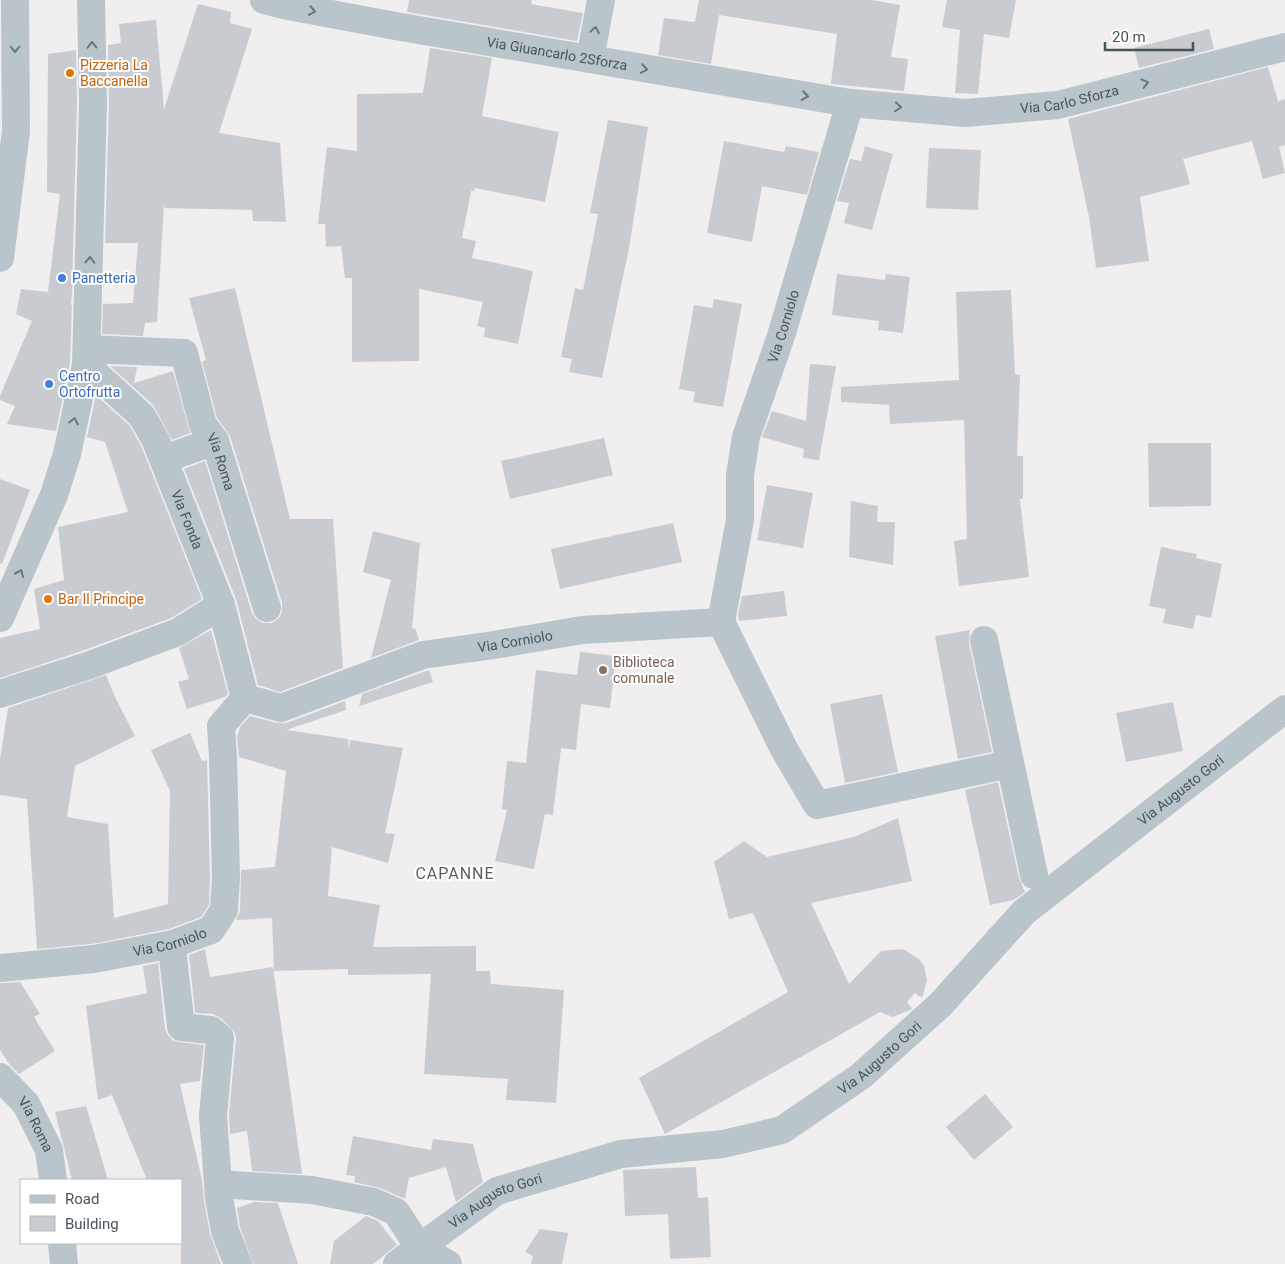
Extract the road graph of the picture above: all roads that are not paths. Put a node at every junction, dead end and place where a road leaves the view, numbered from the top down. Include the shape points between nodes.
1 (15, 0) edge
2 (90, 0) edge
3 (264, 0) edge
4 (600, 0) edge
5 (1285, 47) edge
6 (590, 59) junction
7 (850, 103) junction
8 (0, 258) edge
9 (87, 357) junction
10 (215, 440) junction
11 (164, 459) junction
12 (221, 605) junction
13 (267, 608) dead end
14 (0, 618) edge
15 (721, 622) junction
16 (984, 640) dead end
17 (0, 694) edge
18 (245, 698) junction
19 (1282, 713) edge
20 (1010, 764) junction
21 (1034, 875) dead end
22 (173, 944) junction
23 (0, 968) edge
24 (0, 1077) edge
25 (53, 1179) edge
26 (218, 1184) junction
27 (62, 1244) edge
28 (419, 1247) junction
29 (64, 1264) edge
30 (238, 1264) edge
31 (397, 1264) edge
32 (448, 1264) edge

1 -> 8 street via 16,130
9 -> 2 street via 93,103
3 -> 6 street, Via Giuancarlo 2Sforza via 401,28
6 -> 4 street
7 -> 5 street, Via Carlo Sforza via 966,113 1058,105
6 -> 7 street, Via Giuancarlo 2Sforza
7 - 15 street, Via Corniolo via 782,336 746,436 740,475 740,520
9 - 10 street, Via Roma via 184,353 203,426
9 - 11 street, Via Fonda via 142,416
14 -> 9 street via 54,495 67,454
10 - 11 street
10 - 13 street, Via Roma
11 - 12 street, Via Fonda
12 - 17 street via 178,632
12 - 18 street, Via Fonda
15 - 18 street, Via Corniolo via 582,630 423,655 281,708
15 - 20 street via 784,749 817,805
16 - 20 street
18 - 22 street, Via Corniolo via 221,726 226,878 224,910 211,930
19 - 28 street, Via Augusto Gori via 1024,912 933,1012 861,1076 782,1130 723,1144 621,1154 498,1191
20 - 21 street
22 - 23 street, Via Corniolo via 94,959
22 - 26 street via 182,1026 211,1030 220,1038 213,1116
24 - 25 street, Via Roma via 26,1104 49,1150
26 - 28 street via 312,1190 374,1202 396,1212
26 - 30 street via 225,1231
27 - 29 street
28 - 31 street, Via Augusto Gori
28 - 32 street

